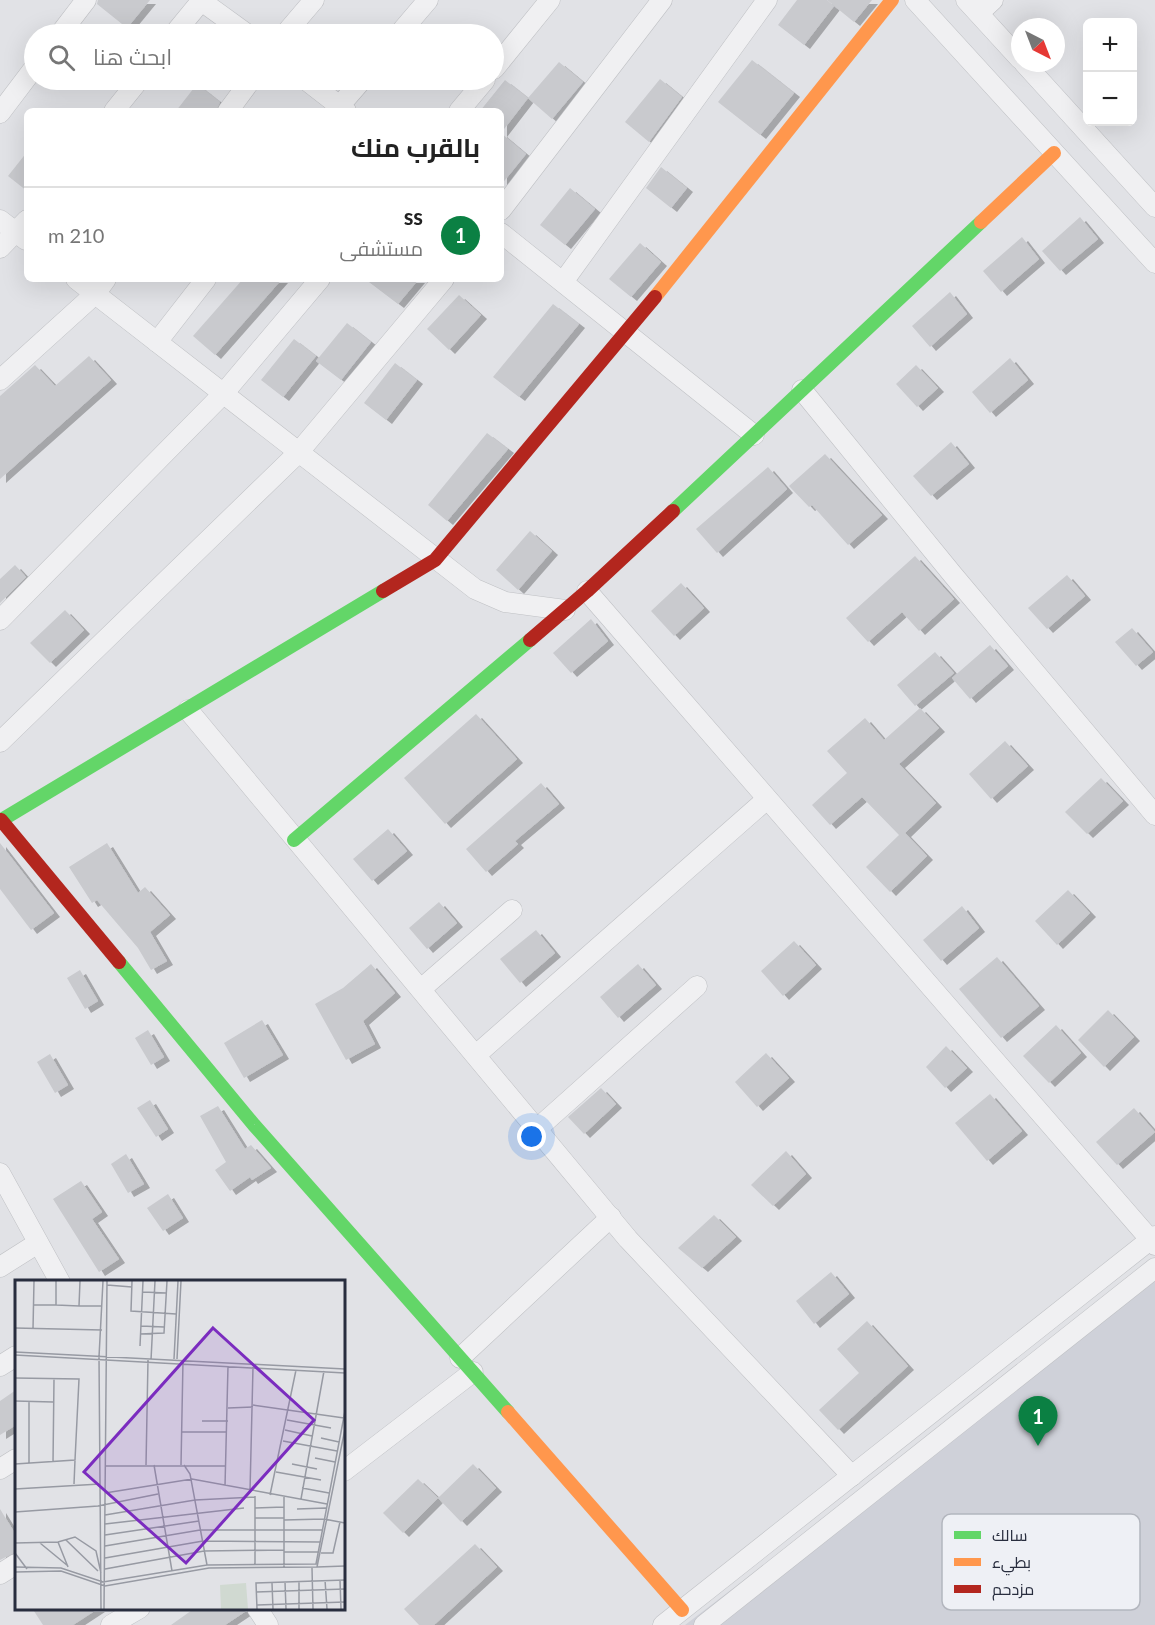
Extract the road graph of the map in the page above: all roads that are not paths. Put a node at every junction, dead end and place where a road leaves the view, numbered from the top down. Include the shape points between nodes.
1 (86, 0) edge
2 (201, 0) edge
3 (314, 0) edge
4 (428, 0) edge
5 (550, 0) edge
6 (662, 0) edge
7 (766, 0) edge
8 (892, 0) edge
9 (915, 0) edge
10 (993, 0) edge
11 (972, 7) edge
12 (68, 24) edge
13 (182, 24) edge
14 (233, 24) edge
15 (294, 24) edge
16 (408, 24) edge
17 (1011, 49) edge
18 (504, 57) edge
19 (1032, 72) edge
20 (24, 81) edge
21 (131, 90) edge
22 (244, 90) edge
23 (318, 90) edge
24 (354, 90) edge
25 (477, 90) edge
26 (116, 108) edge
27 (230, 108) edge
28 (339, 108) edge
29 (341, 108) edge
30 (462, 108) edge
31 (0, 113) edge
32 (1054, 153) junction
33 (504, 206) edge
34 (1155, 207) edge
35 (0, 220) edge
36 (24, 231) edge
37 (504, 235) edge
38 (0, 248) edge
39 (1155, 263) edge
40 (85, 282) edge
41 (204, 282) edge
42 (317, 282) edge
43 (441, 282) edge
44 (563, 282) junction
45 (101, 287) edge
46 (626, 333) junction
47 (157, 342) junction
48 (0, 380) edge
49 (802, 390) junction
50 (223, 394) junction
51 (754, 435) junction
52 (298, 453) junction
53 (435, 560) junction
54 (587, 591) junction
55 (565, 610) junction
56 (0, 620) edge
57 (188, 710) junction
58 (0, 742) edge
59 (766, 799) junction
60 (1155, 815) edge
61 (1, 821) edge
62 (294, 840) junction
63 (512, 910) dead end
64 (697, 986) dead end
65 (421, 989) junction
66 (477, 1055) junction
67 (538, 1128) junction
68 (0, 1173) edge
69 (610, 1217) junction
70 (1154, 1240) edge
71 (38, 1243) junction
72 (0, 1267) edge
73 (1155, 1268) edge
74 (59, 1280) edge
75 (15, 1357) edge
76 (466, 1365) junction
77 (0, 1366) edge
78 (15, 1460) edge
79 (0, 1468) edge
80 (345, 1470) edge
81 (852, 1476) junction
82 (15, 1565) edge
83 (0, 1574) edge
84 (137, 1610) edge
85 (259, 1610) edge
86 (682, 1610) junction
87 (111, 1625) edge
88 (268, 1625) edge
89 (663, 1625) edge
90 (704, 1625) edge

1 - 12 street
2 - 13 street
2 - 14 street
3 - 15 street
4 - 16 street
5 - 18 street
6 - 33 street
7 - 44 street
8 - 46 street
9 - 32 street
10 - 11 street
11 - 17 street
19 - 34 street
20 - 31 street
21 - 26 street
22 - 27 street
23 - 28 street
24 - 29 street
25 - 30 street
32 - 39 street
32 - 49 street
35 - 36 street
36 - 38 street
37 - 44 street
40 - 45 street
41 - 47 street
42 - 50 street
43 - 52 street
44 - 46 street
45 - 47 street
45 - 48 street
46 - 51 street
46 - 53 street
47 - 50 street
49 - 51 street
49 - 60 street
50 - 52 street
50 - 56 street
51 - 54 street
52 - 53 street
52 - 58 street
53 - 55 street via 475,589 505,602
53 - 57 street
54 - 55 street
54 - 59 street
55 - 62 street
57 - 61 street
57 - 62 street
59 - 66 street
59 - 70 street
61 - 76 street via 254,1125
62 - 65 street
63 - 65 street
64 - 67 street
65 - 66 street
66 - 67 street
67 - 69 street
68 - 71 street
69 - 76 street
69 - 81 street
70 - 81 street
71 - 72 street
71 - 74 street
73 - 90 street
75 - 77 street
76 - 80 street
76 - 86 street
78 - 79 street
81 - 86 street
82 - 83 street
84 - 87 street
85 - 88 street
86 - 89 street

